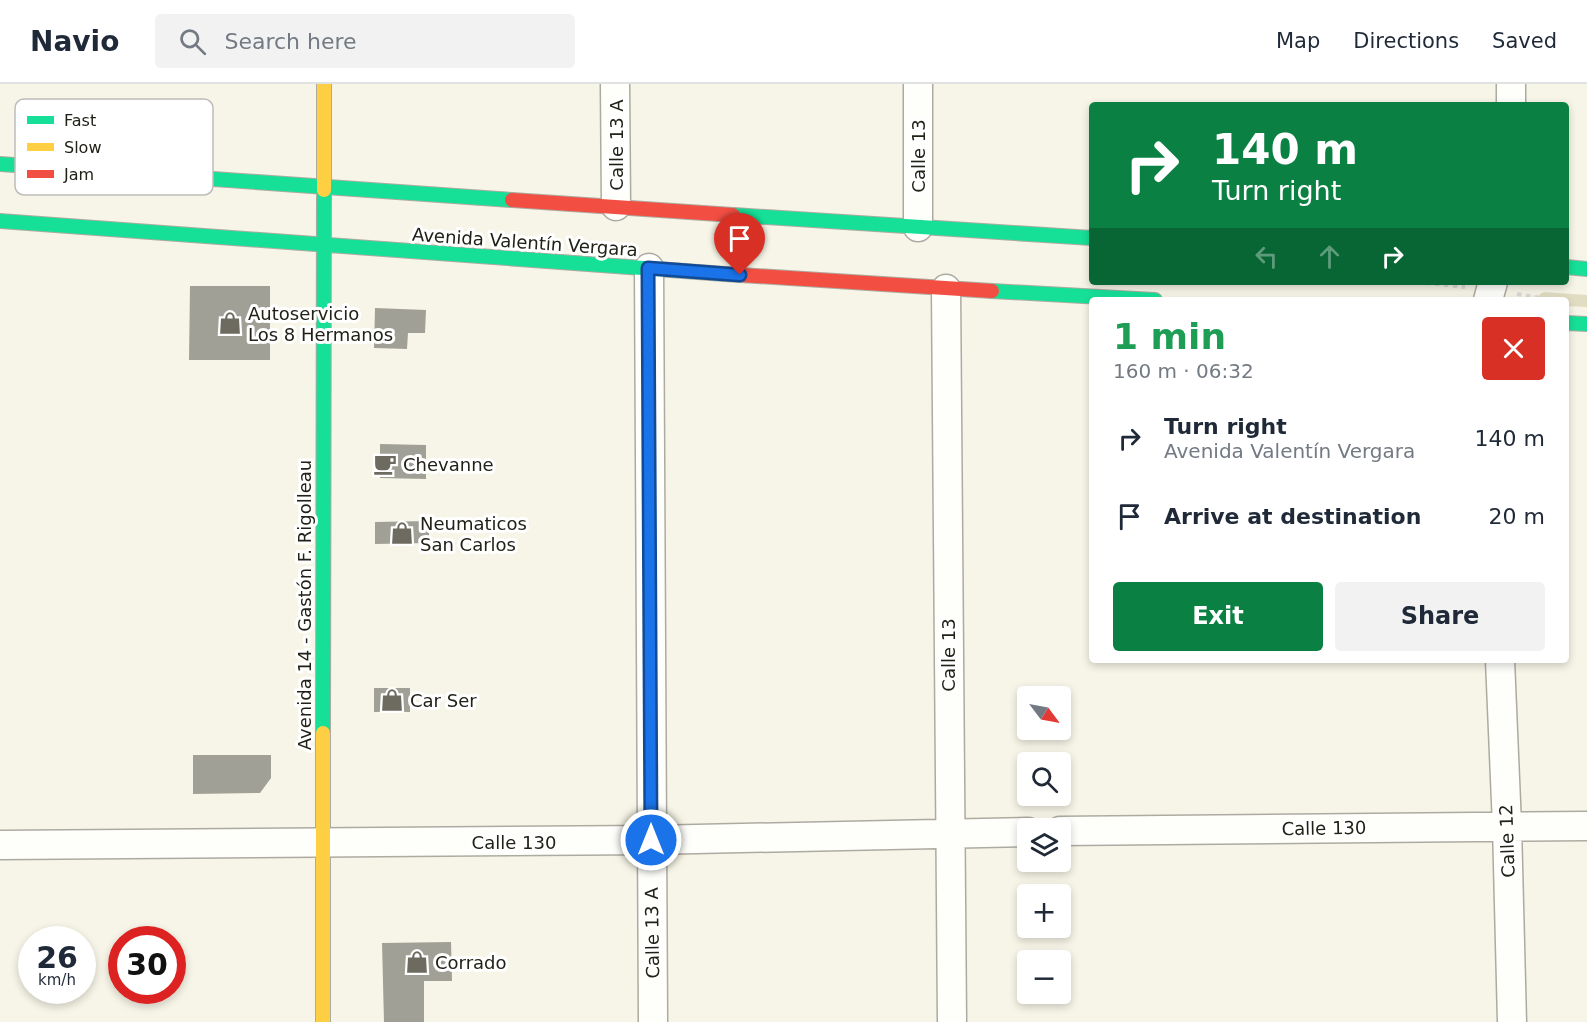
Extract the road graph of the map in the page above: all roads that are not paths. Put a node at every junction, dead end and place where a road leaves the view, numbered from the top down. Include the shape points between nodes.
1 (324, 84) edge
2 (615, 84) edge
3 (918, 84) edge
4 (1511, 84) edge
5 (1511, 102) edge
6 (0, 164) edge
7 (15, 165) edge
8 (213, 180) edge
9 (325, 188) junction
10 (616, 206) junction
11 (0, 221) edge
12 (918, 227) junction
13 (1089, 238) edge
14 (323, 246) junction
15 (1569, 267) edge
16 (648, 268) junction
17 (1587, 268) edge
18 (946, 289) junction
19 (1098, 297) edge
20 (1569, 323) edge
21 (1587, 324) edge
22 (1500, 663) edge
23 (1507, 826) junction
24 (1587, 826) edge
25 (1017, 831) edge
26 (1071, 831) edge
27 (949, 832) junction
28 (651, 840) junction
29 (322, 843) junction
30 (0, 845) edge
31 (323, 1022) edge
32 (653, 1022) edge
33 (952, 1022) edge
34 (1512, 1022) edge

1 - 9 main road, Avenida 14 - Gastón F. Rigolleau
2 - 10 street, Calle 13 A
3 - 12 street, Calle 13
4 - 5 street
6 - 7 main road
8 - 9 main road
9 - 10 main road
9 - 14 main road, Avenida 14 - Gastón F. Rigolleau
10 - 12 main road
11 - 14 main road, Avenida Valentín Vergara
12 - 13 main road
14 - 16 main road, Avenida Valentín Vergara
14 - 29 main road, Avenida 14 - Gastón F. Rigolleau
15 - 17 main road
16 - 18 main road, Avenida Valentín Vergara
16 - 28 street, Calle 13 A
18 - 19 main road, Avenida Valentín Vergara
18 - 27 street, Calle 13
20 - 21 main road
22 - 23 street, Calle 12
23 - 24 street, Calle 130
23 - 26 street, Calle 130
23 - 34 street, Calle 12
25 - 27 street, Calle 130
27 - 28 street, Calle 130
27 - 33 street, Calle 13
28 - 29 street, Calle 130
28 - 32 street, Calle 13 A
29 - 30 street, Calle 130
29 - 31 main road, Avenida 14 - Gastón F. Rigolleau

